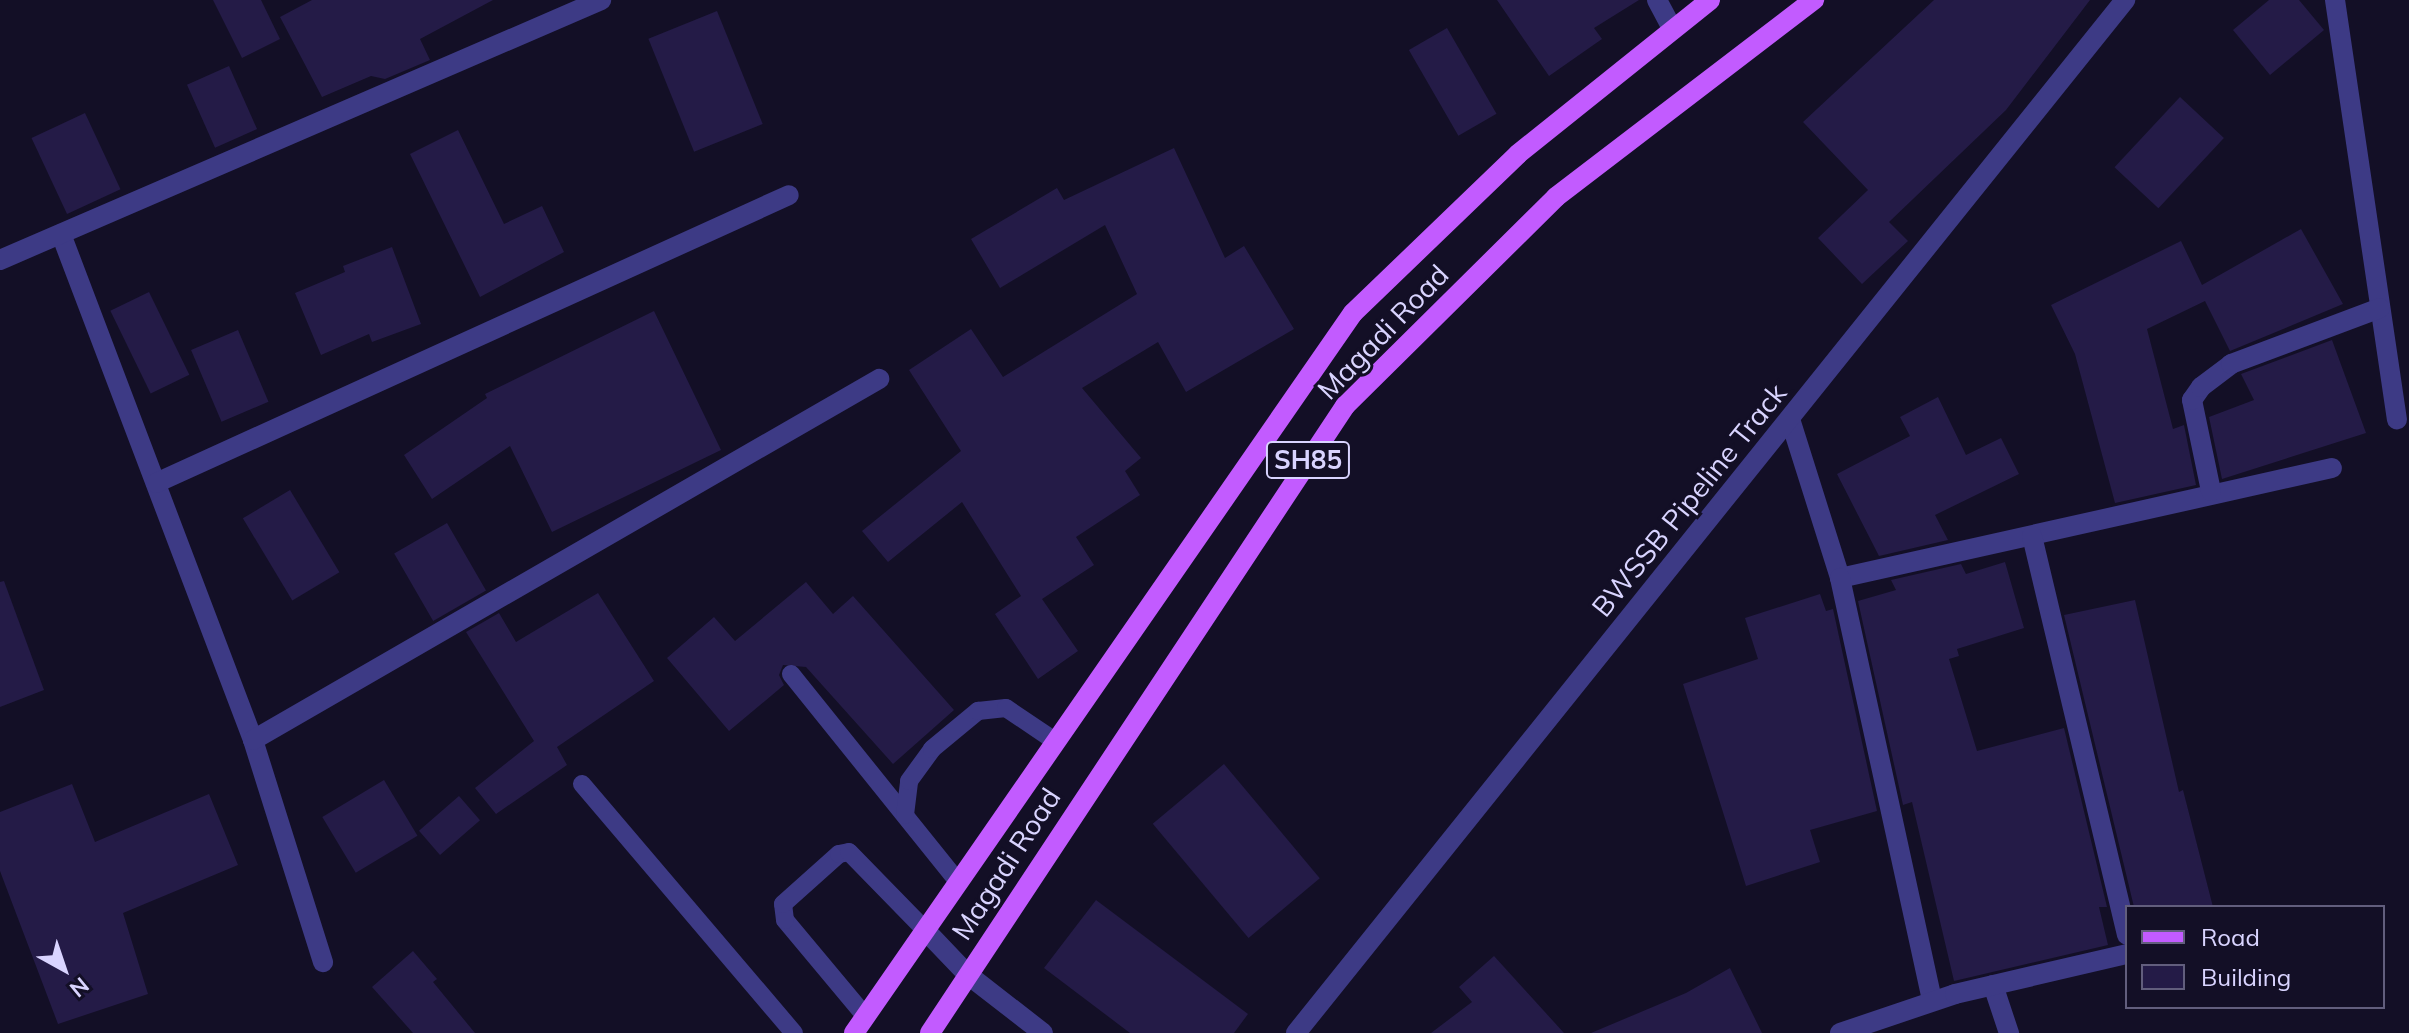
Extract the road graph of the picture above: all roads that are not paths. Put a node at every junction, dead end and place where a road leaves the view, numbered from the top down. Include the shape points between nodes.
1 (601, 0) edge
2 (1657, 0) edge
3 (1710, 0) edge
4 (1814, 0) edge
5 (2125, 0) edge
6 (2335, 0) edge
7 (1672, 28) junction
8 (789, 195) dead end
9 (61, 234) junction
10 (0, 260) edge
11 (2380, 308) junction
12 (879, 379) dead end
13 (1790, 419) junction
14 (2397, 419) dead end
15 (2332, 468) dead end
16 (156, 483) junction
17 (2211, 491) junction
18 (2032, 536) junction
19 (1840, 578) junction
20 (791, 674) dead end
21 (253, 740) junction
22 (1055, 741) junction
23 (582, 784) dead end
24 (905, 815) junction
25 (958, 882) junction
26 (2125, 927) edge
27 (926, 931) junction
28 (2125, 954) edge
29 (323, 962) dead end
30 (967, 974) junction
31 (1993, 985) junction
32 (1932, 1001) junction
33 (860, 1025) edge
34 (794, 1033) edge
35 (930, 1033) edge
36 (1043, 1033) edge
37 (1296, 1033) edge
38 (1840, 1033) edge
39 (2009, 1033) edge

1 - 9 street
2 - 7 street
3 - 7 main road, Magadi Road / SH85
4 - 30 main road, Magadi Road / SH85 via 1556,197 1345,406
5 - 13 street, BWSSB Pipeline Track
6 - 11 street
7 - 22 main road, Magadi Road / SH85 via 1518,154 1353,313
8 - 16 street
9 - 10 street
9 - 16 street
11 - 14 street
11 - 17 street via 2231,364 2201,387 2192,400
12 - 21 street
13 - 19 street
13 - 37 street, BWSSB Pipeline Track
15 - 17 street
16 - 21 street
17 - 18 street
18 - 19 street
18 - 26 street
19 - 32 street
20 - 24 lane
21 - 29 street
22 - 24 lane via 1006,708 978,711 932,749 909,781
22 - 25 main road, Magadi Road / SH85
23 - 34 lane
24 - 25 lane
25 - 27 main road, Magadi Road / SH85
27 - 30 street
27 - 33 main road, Magadi Road / SH85
27 - 33 lane via 849,852 839,854 783,904 785,920
28 - 31 street
30 - 35 main road, Magadi Road / SH85
30 - 36 street
31 - 32 street
31 - 39 street
32 - 38 street

